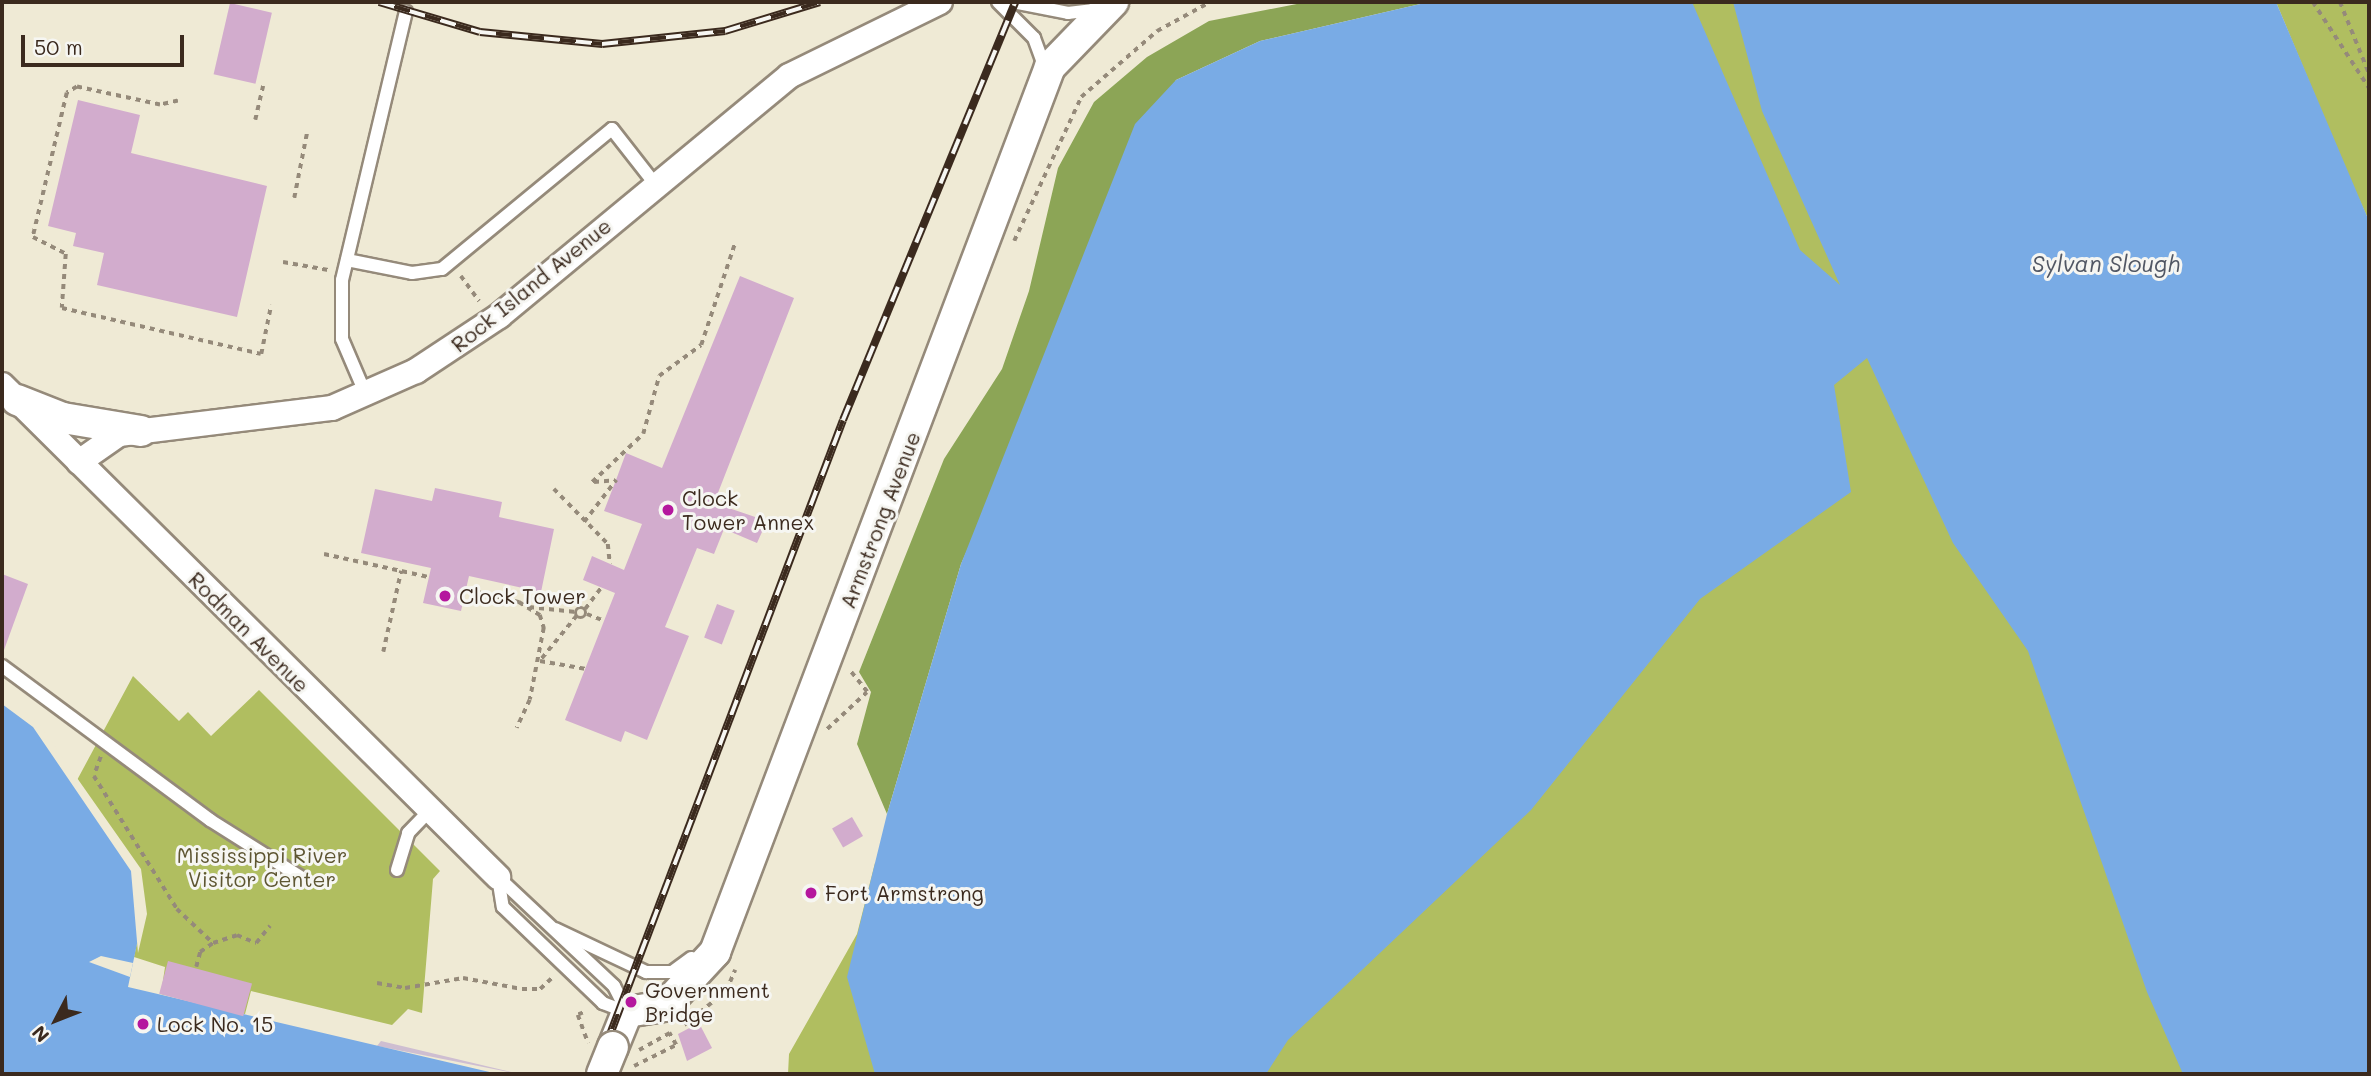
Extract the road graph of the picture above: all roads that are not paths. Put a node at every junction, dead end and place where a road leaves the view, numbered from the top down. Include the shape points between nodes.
1 (940, 2) edge
2 (998, 2) edge
3 (1013, 2) edge
4 (1106, 6) edge
5 (407, 12) dead end
6 (1046, 77) junction
7 (655, 184) junction
8 (347, 260) junction
9 (9, 392) edge
10 (366, 395) junction
11 (141, 431) junction
12 (79, 462) junction
13 (2, 666) edge
14 (429, 811) junction
15 (397, 870) dead end
16 (498, 877) junction
17 (302, 878) dead end
18 (726, 924) junction
19 (555, 929) junction
20 (627, 1012) junction
21 (614, 1057) edge

1 - 7 street, Rock Island Avenue via 789,76
2 - 6 lane via 1034,38
3 - 4 lane via 1068,13
4 - 6 street, Armstrong Avenue via 1057,55
5 - 8 lane
6 - 18 street, Armstrong Avenue
7 - 8 lane via 612,129 452,263 412,273
7 - 10 street, Rock Island Avenue via 492,321
8 - 10 lane via 342,339
9 - 11 street via 63,418
9 - 12 street, Rodman Avenue
10 - 11 street, Rock Island Avenue via 332,408 239,423
11 - 12 street, Rock Island Avenue via 109,438
12 - 14 street, Rodman Avenue
13 - 17 lane
14 - 15 lane via 408,833
14 - 16 street, Rodman Avenue
16 - 19 lane, Rodman Avenue
16 - 20 lane via 503,907 603,1003
18 - 19 lane, Rodman Avenue via 682,967 660,974
18 - 20 street, Armstrong Avenue via 709,961 665,1006
19 - 20 lane, Rodman Avenue via 614,986
20 - 21 street

